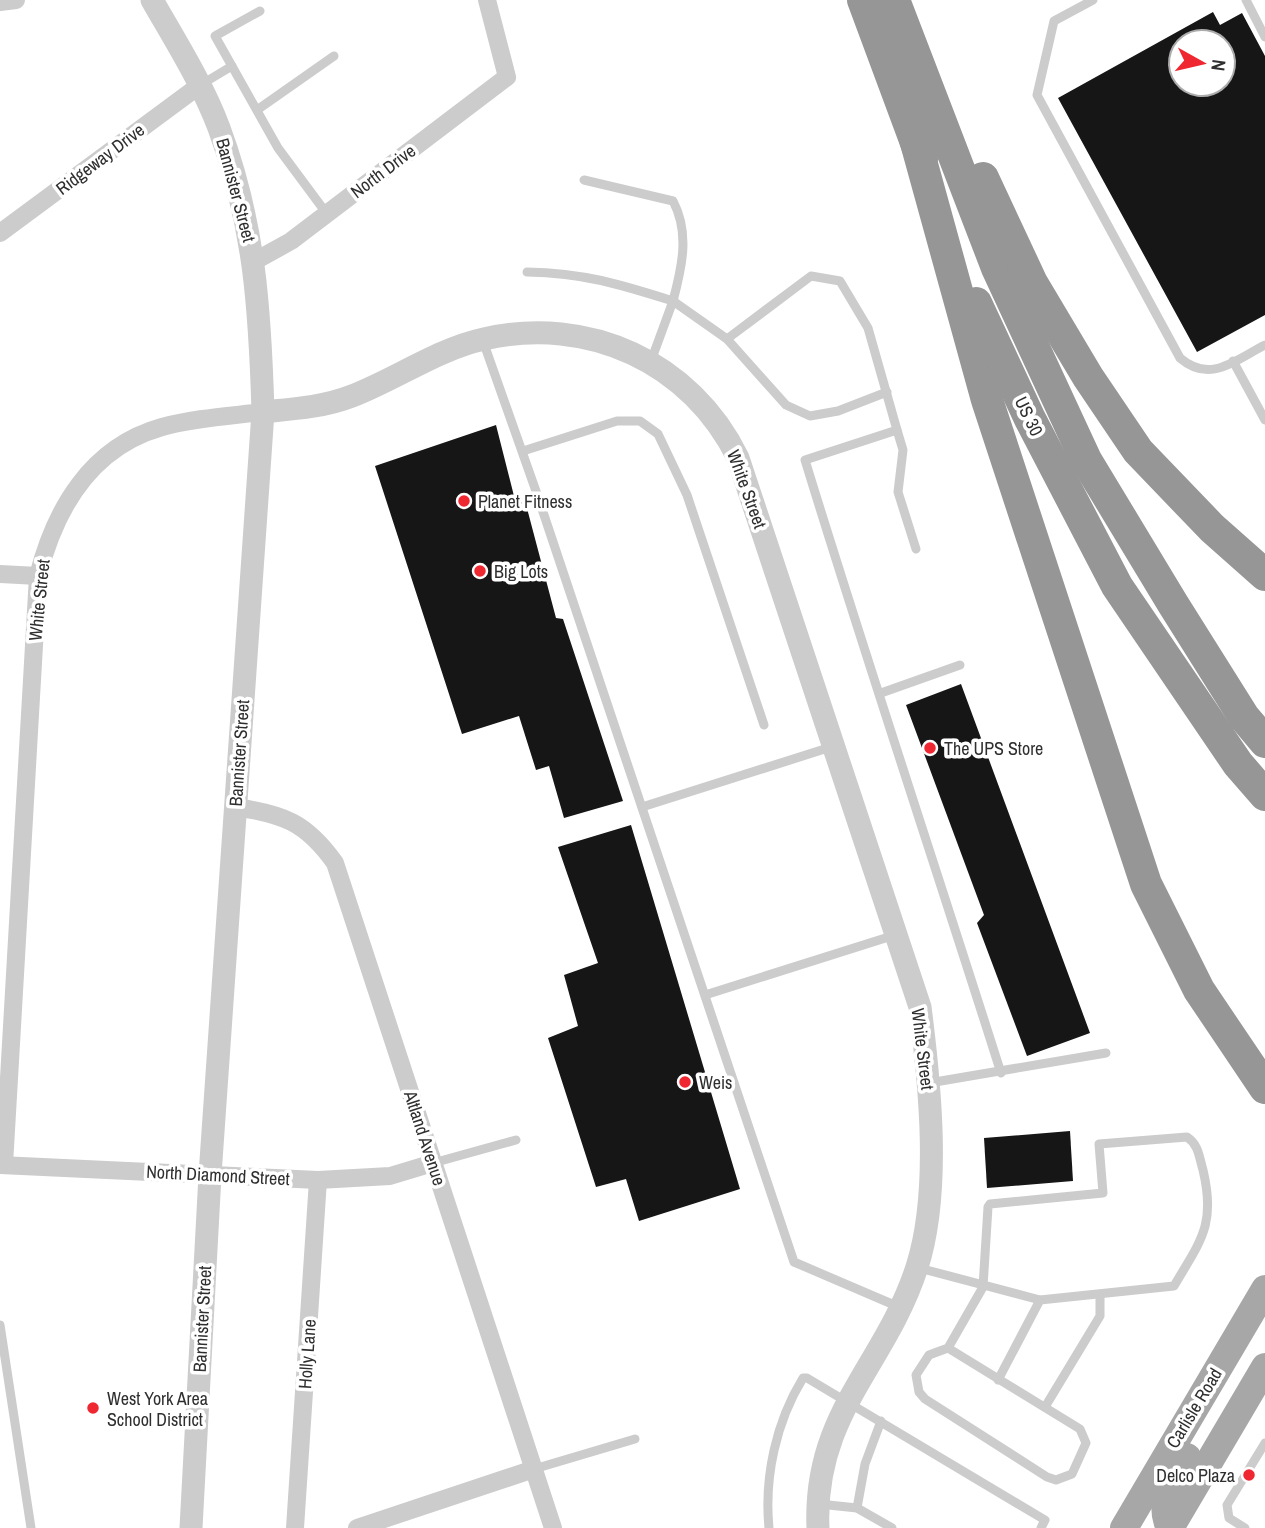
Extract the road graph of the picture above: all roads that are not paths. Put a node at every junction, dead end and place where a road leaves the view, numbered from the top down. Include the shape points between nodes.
1 (16, 0) edge
2 (152, 0) edge
3 (487, 0) edge
4 (863, 0) edge
5 (894, 0) edge
6 (906, 0) edge
7 (1093, 0) edge
8 (1246, 0) edge
9 (0, 2) edge
10 (260, 11) dead end
11 (1265, 37) edge
12 (334, 56) dead end
13 (232, 66) junction
14 (200, 85) junction
15 (257, 110) junction
16 (915, 139) junction
17 (584, 180) dead end
18 (327, 214) junction
19 (0, 233) edge
20 (255, 261) junction
21 (527, 272) dead end
22 (673, 301) junction
23 (482, 339) junction
24 (727, 339) junction
25 (1265, 345) edge
26 (651, 361) junction
27 (1233, 361) junction
28 (887, 392) junction
29 (263, 412) junction
30 (1265, 420) edge
31 (897, 430) junction
32 (523, 451) junction
33 (916, 549) dead end
34 (0, 574) edge
35 (1265, 575) edge
36 (37, 576) junction
37 (960, 664) dead end
38 (881, 693) junction
39 (764, 725) dead end
40 (1265, 742) edge
41 (833, 747) junction
42 (1265, 795) edge
43 (235, 807) junction
44 (642, 807) junction
45 (895, 935) junction
46 (705, 995) junction
47 (1106, 1053) dead end
48 (1001, 1073) junction
49 (929, 1083) junction
50 (1265, 1088) edge
51 (516, 1140) dead end
52 (433, 1163) junction
53 (2, 1165) edge
54 (210, 1175) junction
55 (318, 1180) junction
56 (917, 1267) junction
57 (983, 1287) junction
58 (1262, 1294) edge
59 (1100, 1295) junction
60 (1040, 1300) junction
61 (900, 1307) junction
62 (0, 1325) edge
63 (948, 1349) junction
64 (1265, 1367) edge
65 (998, 1380) junction
66 (847, 1402) junction
67 (1045, 1407) junction
68 (881, 1421) junction
69 (635, 1439) dead end
70 (1265, 1443) edge
71 (534, 1469) junction
72 (817, 1504) junction
73 (857, 1508) junction
74 (397, 1522) edge
75 (30, 1528) edge
76 (191, 1528) edge
77 (295, 1528) edge
78 (357, 1528) edge
79 (553, 1528) edge
80 (769, 1528) edge
81 (818, 1528) edge
82 (892, 1528) edge
83 (1041, 1528) edge
84 (1124, 1528) edge
85 (1170, 1528) edge
86 (1245, 1528) edge

1 - 9 street
2 - 14 street, Bannister Street
3 - 18 street, North Drive via 507,77
4 - 16 highway, US 30 / US 30
5 - 40 highway, US 30 / US 30 via 997,268 1086,460 1244,717
6 - 35 highway via 1027,271 1088,377 1138,451
7 - 27 lane via 1054,21 1037,95 1180,358 1192,369 1214,371
8 - 11 lane
10 - 13 lane via 215,36
12 - 15 lane
13 - 14 lane
13 - 15 lane
14 - 19 street, Ridgeway Drive
14 - 20 street, Bannister Street via 239,189
15 - 18 lane via 278,148
16 - 42 highway, US 30 / US 30 via 975,302 1117,586 1238,764
16 - 50 highway via 987,400 1146,884 1199,990
17 - 22 lane via 673,201 682,219 684,246
18 - 20 street, North Drive
20 - 29 street, Bannister Street
21 - 22 lane via 571,272
22 - 24 lane
22 - 26 lane
23 - 26 street, White Street via 520,333 590,337
23 - 29 street, White Street via 351,397
23 - 32 lane
24 - 28 lane via 786,405 810,416 838,411
24 - 28 lane via 811,276 840,281 868,328
25 - 27 lane
26 - 41 street, White Street via 704,405 738,458
27 - 30 lane
28 - 31 lane
29 - 36 street, White Street via 160,427 113,450 87,475 58,516
29 - 43 street, Bannister Street
31 - 33 lane via 903,450 898,492
31 - 38 lane via 805,460 851,613
32 - 39 lane via 617,421 640,421 658,434 687,495
32 - 44 lane
34 - 36 street
36 - 53 street, White Street
37 - 38 lane
38 - 48 lane
41 - 44 lane
41 - 45 street, White Street
43 - 52 street, Altland Avenue via 291,820 307,830 335,863
43 - 54 street, Bannister Street
44 - 46 lane
45 - 46 lane
45 - 49 street, White Street via 920,1007
46 - 61 lane via 794,1262
47 - 48 lane
48 - 49 lane
49 - 56 street, White Street via 926,1223
51 - 52 lane
52 - 55 street, North Diamond Street via 390,1176
52 - 71 street, Altland Avenue
53 - 54 street, North Diamond Street
54 - 55 street, North Diamond Street
54 - 76 street, Bannister Street
55 - 77 street, Holly Lane
56 - 57 lane
56 - 61 street, White Street
57 - 59 lane via 985,1215 990,1204 1103,1193 1099,1144 1187,1136 1196,1143 1210,1198 1206,1231 1174,1286
57 - 60 lane
57 - 63 lane
58 - 84 main road, Carlisle Road
58 - 85 main road via 1230,1383 1170,1486 1164,1516
59 - 60 lane
59 - 67 lane via 1100,1317
60 - 65 lane
61 - 66 street, White Street
62 - 75 lane
63 - 65 lane
63 - 67 lane via 937,1350 923,1362 916,1375 919,1392 1056,1480 1072,1474 1086,1443 1080,1429
64 - 85 main road
65 - 67 lane
66 - 68 lane
66 - 72 street, White Street via 820,1469
66 - 80 lane via 803,1378 776,1444
68 - 73 lane via 865,1464
68 - 83 lane via 1045,1520
69 - 71 lane
70 - 86 lane via 1227,1505 1229,1518
71 - 74 street
71 - 79 street, Altland Avenue
72 - 73 lane
72 - 81 street, White Street
73 - 82 lane
74 - 78 street

